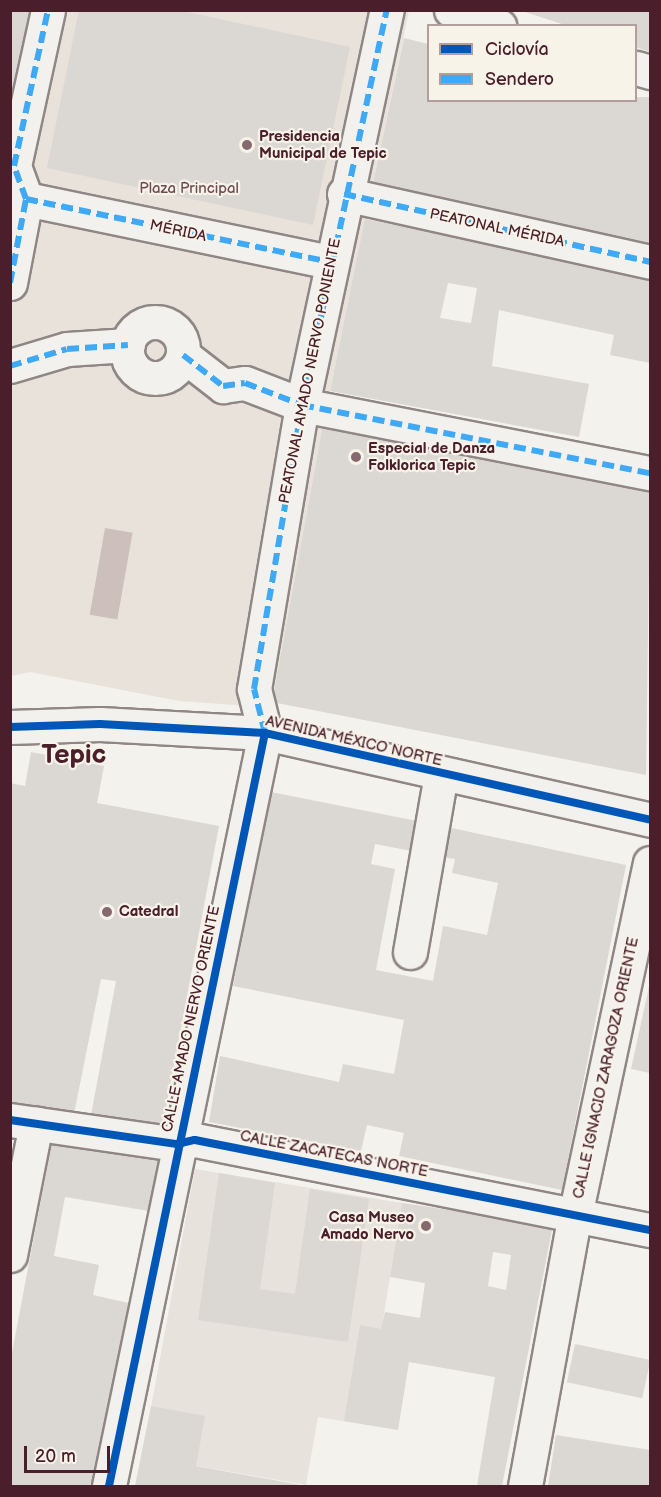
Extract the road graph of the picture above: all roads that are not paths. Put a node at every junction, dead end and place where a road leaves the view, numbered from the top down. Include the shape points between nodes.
1 (48, 10) edge
2 (387, 10) edge
3 (451, 10) edge
4 (494, 24) edge
5 (344, 194) junction
6 (26, 199) junction
7 (330, 262) junction
8 (651, 262) edge
9 (10, 283) edge
10 (10, 366) edge
11 (302, 405) junction
12 (651, 473) edge
13 (10, 727) edge
14 (265, 733) junction
15 (441, 774) junction
16 (651, 820) edge
17 (651, 863) edge
18 (410, 952) dead end
19 (23, 1122) edge
20 (177, 1144) junction
21 (575, 1216) junction
22 (651, 1230) edge
23 (10, 1255) edge
24 (109, 1486) edge
25 (525, 1486) edge

1 - 6 street via 14,166
2 - 5 street, PEATONAL AMADO NERVO PONIENTE
3 - 4 street
5 - 7 street, PEATONAL AMADO NERVO PONIENTE
5 - 8 street, PEATONAL MÉRIDA
6 - 7 street, MÉRIDA
6 - 9 street
7 - 11 street, PEATONAL AMADO NERVO PONIENTE
10 - 11 street via 67,349 128,345 143,324 164,322 179,335 183,355 223,386 245,383
11 - 12 street
11 - 14 street, PEATONAL AMADO NERVO PONIENTE via 254,689
13 - 14 street, AVENIDA MÉXICO NORTE via 100,724
14 - 15 street, AVENIDA MÉXICO NORTE
14 - 20 street, CALLE AMADO NERVO ORIENTE
15 - 16 street, AVENIDA MÉXICO NORTE
15 - 18 street
17 - 21 street, CALLE IGNACIO ZARAGOZA ORIENTE
19 - 20 street, CALLE ZACATECAS NORTE
19 - 23 street
20 - 21 street, CALLE ZACATECAS NORTE via 195,1140
20 - 24 street, CALLE AMADO NERVO ORIENTE
21 - 22 street, CALLE ZACATECAS NORTE
21 - 25 street, CALLE IGNACIO ZARAGOZA ORIENTE

